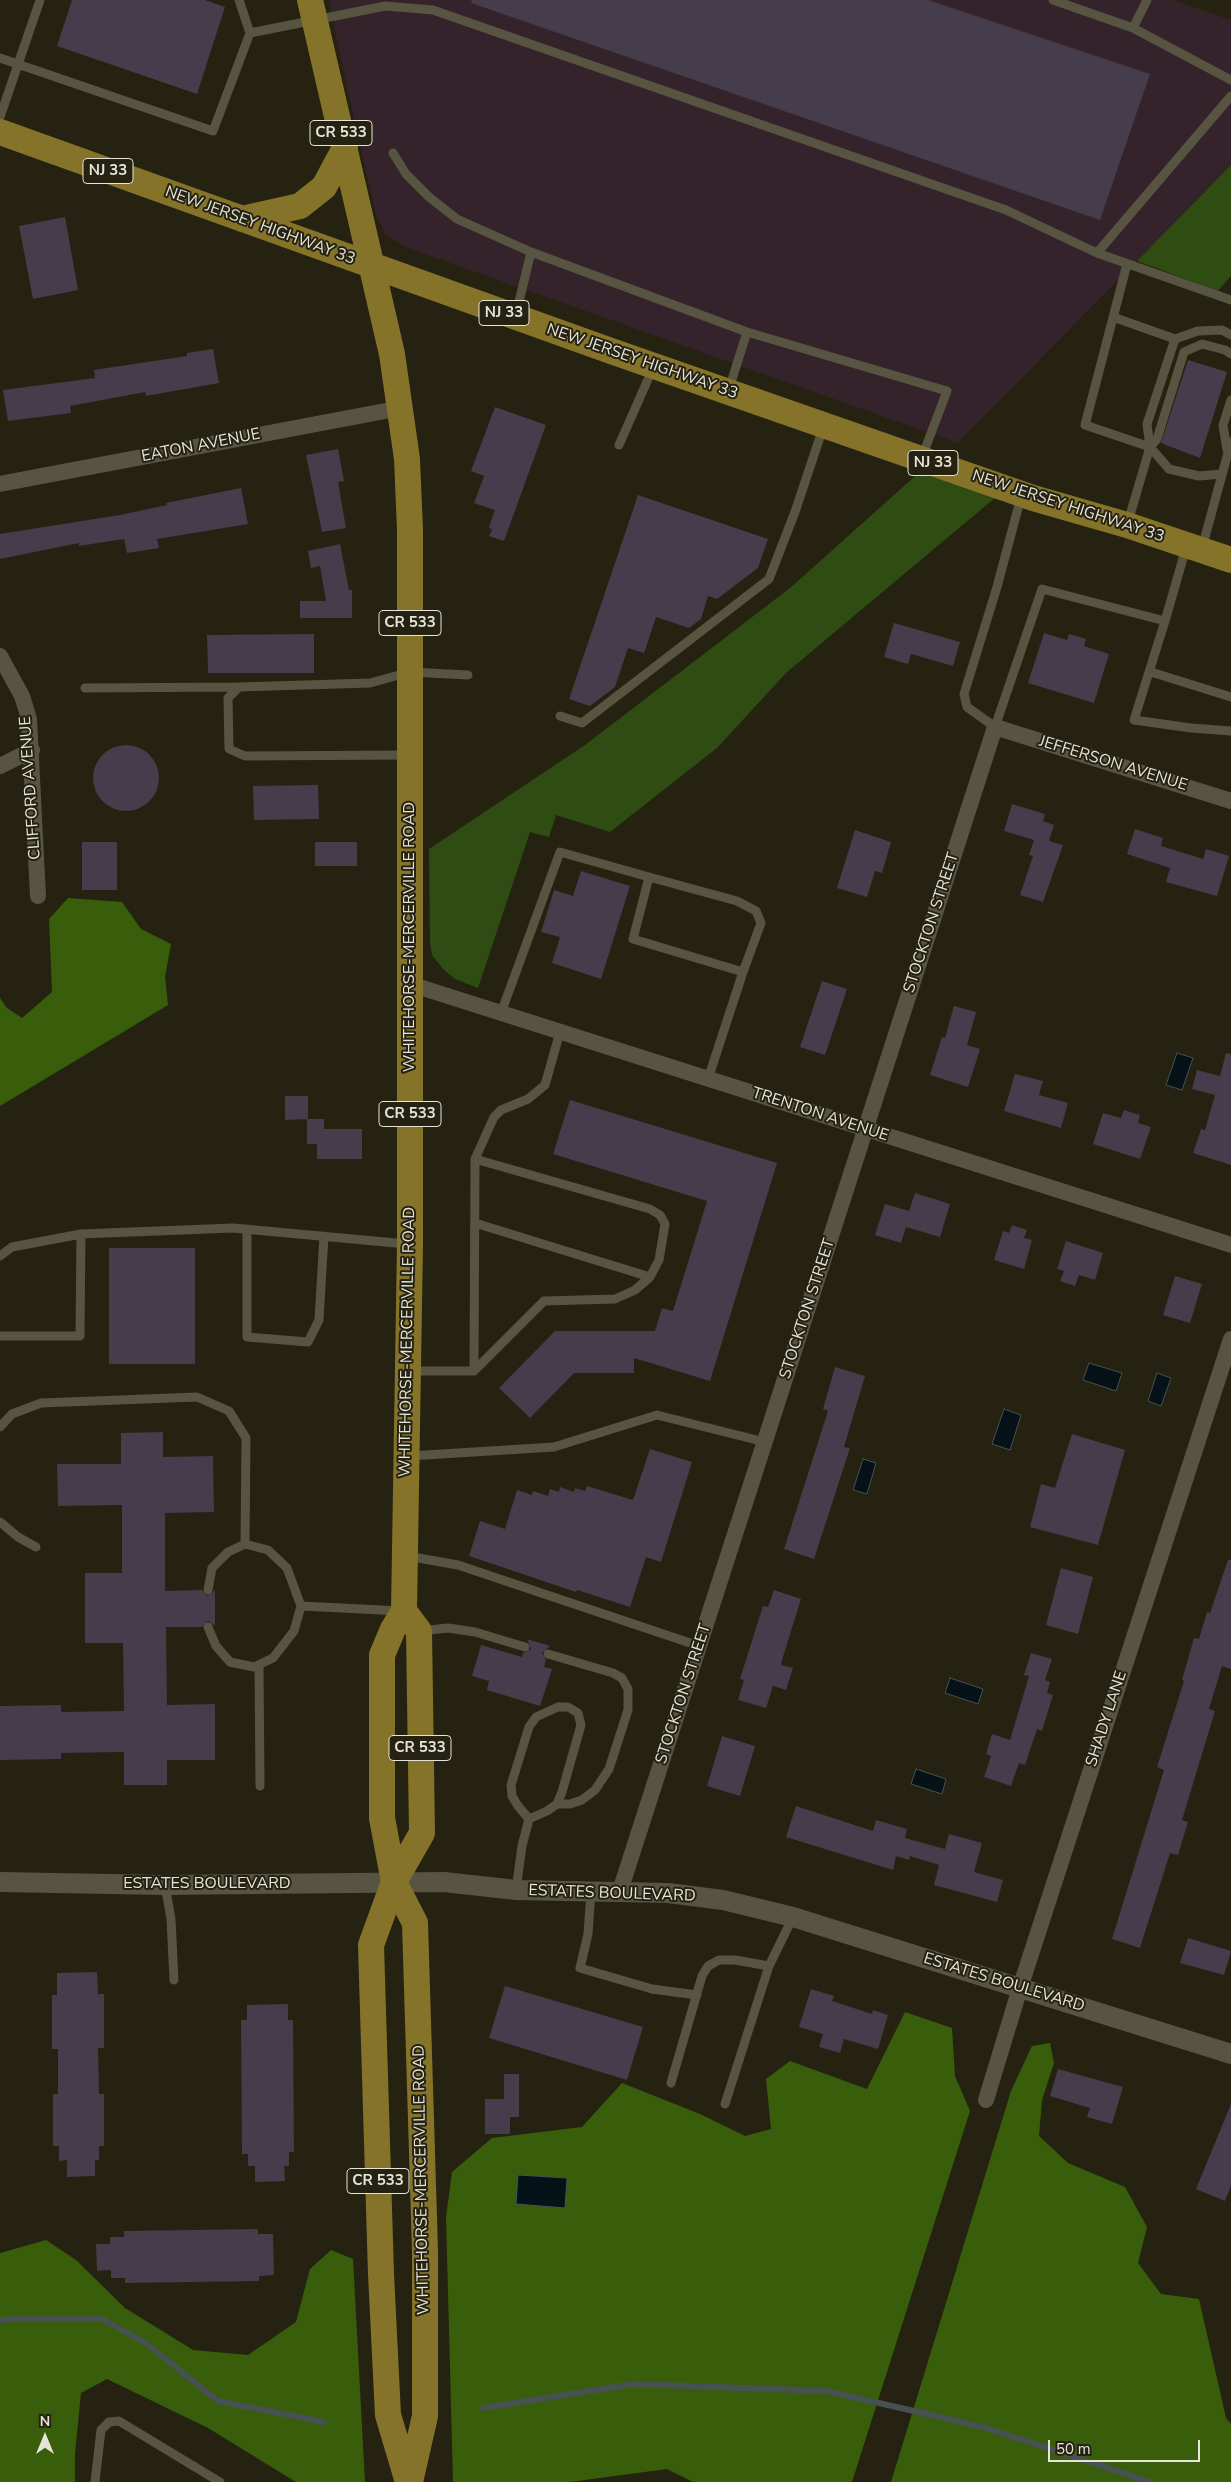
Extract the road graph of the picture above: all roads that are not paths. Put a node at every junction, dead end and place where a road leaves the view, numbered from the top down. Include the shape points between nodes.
1 (40, 0) edge
2 (239, 0) edge
3 (1052, 0) edge
4 (1147, 0) edge
5 (312, 11) edge
6 (1133, 28) junction
7 (250, 33) junction
8 (0, 58) edge
9 (19, 64) junction
10 (1231, 80) edge
11 (1231, 96) edge
12 (0, 116) edge
13 (0, 132) edge
14 (345, 148) junction
15 (392, 153) dead end
16 (242, 219) junction
17 (531, 252) junction
18 (1097, 253) junction
19 (1127, 264) junction
20 (373, 266) junction
21 (1231, 300) edge
22 (516, 317) junction
23 (1113, 317) junction
24 (748, 332) junction
25 (1231, 335) edge
26 (1175, 339) junction
27 (1231, 354) edge
28 (653, 366) junction
29 (728, 392) junction
30 (1231, 400) edge
31 (401, 408) junction
32 (824, 426) junction
33 (1231, 442) edge
34 (619, 445) dead end
35 (1150, 447) junction
36 (1228, 453) junction
37 (921, 459) junction
38 (1221, 474) junction
39 (0, 484) edge
40 (1021, 494) junction
41 (1127, 524) junction
42 (1194, 548) junction
43 (1231, 560) edge
44 (1165, 621) junction
45 (0, 656) edge
46 (410, 672) junction
47 (1151, 672) junction
48 (468, 675) dead end
49 (239, 687) junction
50 (85, 688) dead end
51 (1231, 697) edge
52 (560, 716) dead end
53 (995, 727) junction
54 (1231, 731) edge
55 (32, 750) junction
56 (410, 755) junction
57 (0, 766) edge
58 (1231, 801) edge
59 (649, 878) junction
60 (38, 896) dead end
61 (743, 972) junction
62 (410, 984) junction
63 (501, 1013) junction
64 (560, 1032) junction
65 (708, 1079) junction
66 (866, 1129) junction
67 (475, 1159) junction
68 (475, 1223) junction
69 (247, 1229) junction
70 (81, 1234) junction
71 (324, 1236) junction
72 (410, 1244) junction
73 (1231, 1245) edge
74 (0, 1256) edge
75 (650, 1277) junction
76 (0, 1336) edge
77 (1231, 1340) edge
78 (408, 1371) junction
79 (474, 1371) junction
80 (0, 1427) edge
81 (765, 1442) junction
82 (405, 1456) junction
83 (0, 1522) edge
84 (245, 1544) junction
85 (36, 1547) dead end
86 (404, 1556) junction
87 (208, 1590) dead end
88 (300, 1606) junction
89 (411, 1621) junction
90 (208, 1626) dead end
91 (699, 1646) junction
92 (525, 1647) dead end
93 (548, 1654) dead end
94 (259, 1665) junction
95 (260, 1786) dead end
96 (557, 1804) junction
97 (529, 1818) junction
98 (0, 1882) edge
99 (394, 1882) junction
100 (164, 1886) junction
101 (516, 1890) junction
102 (592, 1891) junction
103 (620, 1891) junction
104 (793, 1917) junction
105 (769, 1966) junction
106 (174, 1980) dead end
107 (1020, 1988) junction
108 (698, 1995) junction
109 (1231, 2054) edge
110 (671, 2083) dead end
111 (986, 2100) dead end
112 (725, 2104) dead end
113 (95, 2482) edge
114 (220, 2482) edge
115 (409, 2482) edge

1 - 9 lane
2 - 7 lane
3 - 6 lane
4 - 6 lane
5 - 7 lane
5 - 14 main road, CR 533
5 - 18 lane via 385,6 433,10 1006,210
6 - 10 lane
7 - 9 lane via 213,131
8 - 9 lane
9 - 12 lane
11 - 18 lane
13 - 16 main road, NEW JERSEY HIGHWAY 33 / NJ 33
14 - 16 main road via 324,187 300,206
14 - 20 main road, CR 533
15 - 17 lane via 428,197 457,219
16 - 20 main road, NEW JERSEY HIGHWAY 33 / NJ 33
17 - 22 lane
17 - 24 lane
18 - 19 lane
19 - 21 lane
19 - 23 lane
20 - 22 main road, NEW JERSEY HIGHWAY 33 / NJ 33
20 - 31 main road, WHITEHORSE-MERCERVILLE ROAD / CR 533
22 - 28 main road, NEW JERSEY HIGHWAY 33 / NJ 33
23 - 26 lane
23 - 35 lane via 1085,425
24 - 29 lane
24 - 37 lane via 947,391
25 - 26 lane via 1222,330 1198,331
26 - 35 lane via 1147,424
27 - 35 lane via 1202,344 1184,352 1157,439
28 - 29 main road, NEW JERSEY HIGHWAY 33 / NJ 33
28 - 34 lane
29 - 32 main road, NEW JERSEY HIGHWAY 33 / NJ 33
30 - 36 lane via 1223,425
31 - 39 street, EATON AVENUE
31 - 46 main road, WHITEHORSE-MERCERVILLE ROAD / CR 533 via 410,530
32 - 37 main road, NEW JERSEY HIGHWAY 33 / NJ 33
32 - 52 lane via 769,579 582,723
33 - 36 lane
35 - 38 lane via 1169,469 1198,476
35 - 41 lane
36 - 38 lane
37 - 40 main road, NEW JERSEY HIGHWAY 33 / NJ 33
38 - 42 lane
40 - 41 main road, NEW JERSEY HIGHWAY 33 / NJ 33
40 - 53 lane via 964,694 967,707
41 - 42 main road, NEW JERSEY HIGHWAY 33 / NJ 33
42 - 43 main road, NEW JERSEY HIGHWAY 33 / NJ 33
42 - 44 lane
44 - 47 lane
44 - 53 lane via 1042,589
45 - 55 street, CLIFFORD AVENUE via 22,696 29,719
46 - 48 lane
46 - 49 lane via 370,683
46 - 56 main road, WHITEHORSE-MERCERVILLE ROAD / CR 533
47 - 51 lane
47 - 54 lane via 1134,720
49 - 50 lane
49 - 56 lane via 228,698 229,749 245,756
53 - 58 street, JEFFERSON AVENUE
53 - 66 street, STOCKTON STREET
55 - 57 street
55 - 60 street, CLIFFORD AVENUE
56 - 62 main road, WHITEHORSE-MERCERVILLE ROAD / CR 533
59 - 61 lane via 737,901 756,911 761,923
59 - 61 lane via 633,939
59 - 63 lane via 560,852
61 - 65 lane
62 - 63 street, TRENTON AVENUE
62 - 72 main road, WHITEHORSE-MERCERVILLE ROAD / CR 533
63 - 64 street, TRENTON AVENUE
64 - 65 street, TRENTON AVENUE
64 - 67 lane via 545,1085 528,1099 501,1110
65 - 66 street, TRENTON AVENUE
66 - 73 street, TRENTON AVENUE
66 - 81 street, STOCKTON STREET
67 - 68 lane
67 - 75 lane via 650,1209 660,1215 664,1238 659,1260
68 - 75 lane
68 - 79 lane
69 - 70 lane
69 - 71 lane
69 - 71 lane via 247,1337 308,1342 319,1320
70 - 74 lane via 12,1247
70 - 76 lane via 80,1336
71 - 72 lane
72 - 78 main road, WHITEHORSE-MERCERVILLE ROAD / CR 533
75 - 79 lane via 635,1290 615,1299 544,1301
77 - 107 street, SHADY LANE
78 - 79 lane
78 - 82 main road, WHITEHORSE-MERCERVILLE ROAD / CR 533
80 - 84 lane via 12,1414 41,1403 197,1397 229,1411 246,1438
81 - 82 lane via 656,1415 554,1447
81 - 91 street, STOCKTON STREET
82 - 86 main road, WHITEHORSE-MERCERVILLE ROAD / CR 533
83 - 85 lane
84 - 87 lane via 228,1552 212,1568
84 - 88 lane via 268,1550 287,1568
86 - 89 main road, WHITEHORSE-MERCERVILLE ROAD / CR 533
86 - 91 lane via 458,1565
88 - 89 lane
88 - 94 lane via 294,1631 273,1658
89 - 92 lane via 475,1632
89 - 99 main road, WHITEHORSE-MERCERVILLE ROAD / CR 533 via 422,1833
89 - 99 main road, WHITEHORSE-MERCERVILLE ROAD / CR 533 via 393,1629 382,1655 382,1818
90 - 94 lane via 216,1646 230,1662 254,1667
91 - 103 street, STOCKTON STREET
93 - 96 lane via 613,1672 622,1678 628,1689 628,1710 609,1768 595,1790 582,1800
94 - 95 lane
96 - 97 lane via 547,1812
96 - 97 lane via 581,1725 578,1713 568,1707 548,1710 529,1727 511,1785 518,1806
97 - 101 lane
98 - 100 street, ESTATES BOULEVARD
99 - 100 street, ESTATES BOULEVARD
99 - 101 street, ESTATES BOULEVARD via 444,1882
99 - 115 main road, WHITEHORSE-MERCERVILLE ROAD / CR 533 via 415,1923 425,2232 425,2416
99 - 115 main road, WHITEHORSE-MERCERVILLE ROAD / CR 533 via 371,1945 380,2264 388,2415
100 - 106 lane via 171,1919
101 - 102 street, ESTATES BOULEVARD
102 - 103 street, ESTATES BOULEVARD
102 - 108 lane via 588,1934 580,1968 652,1989
103 - 104 street, ESTATES BOULEVARD via 723,1900
104 - 105 lane
104 - 107 street, ESTATES BOULEVARD
105 - 108 lane via 719,1960 708,1966
105 - 112 lane
107 - 109 street, ESTATES BOULEVARD
107 - 111 street, SHADY LANE
108 - 110 lane
113 - 114 lane via 101,2430 109,2422 119,2421

